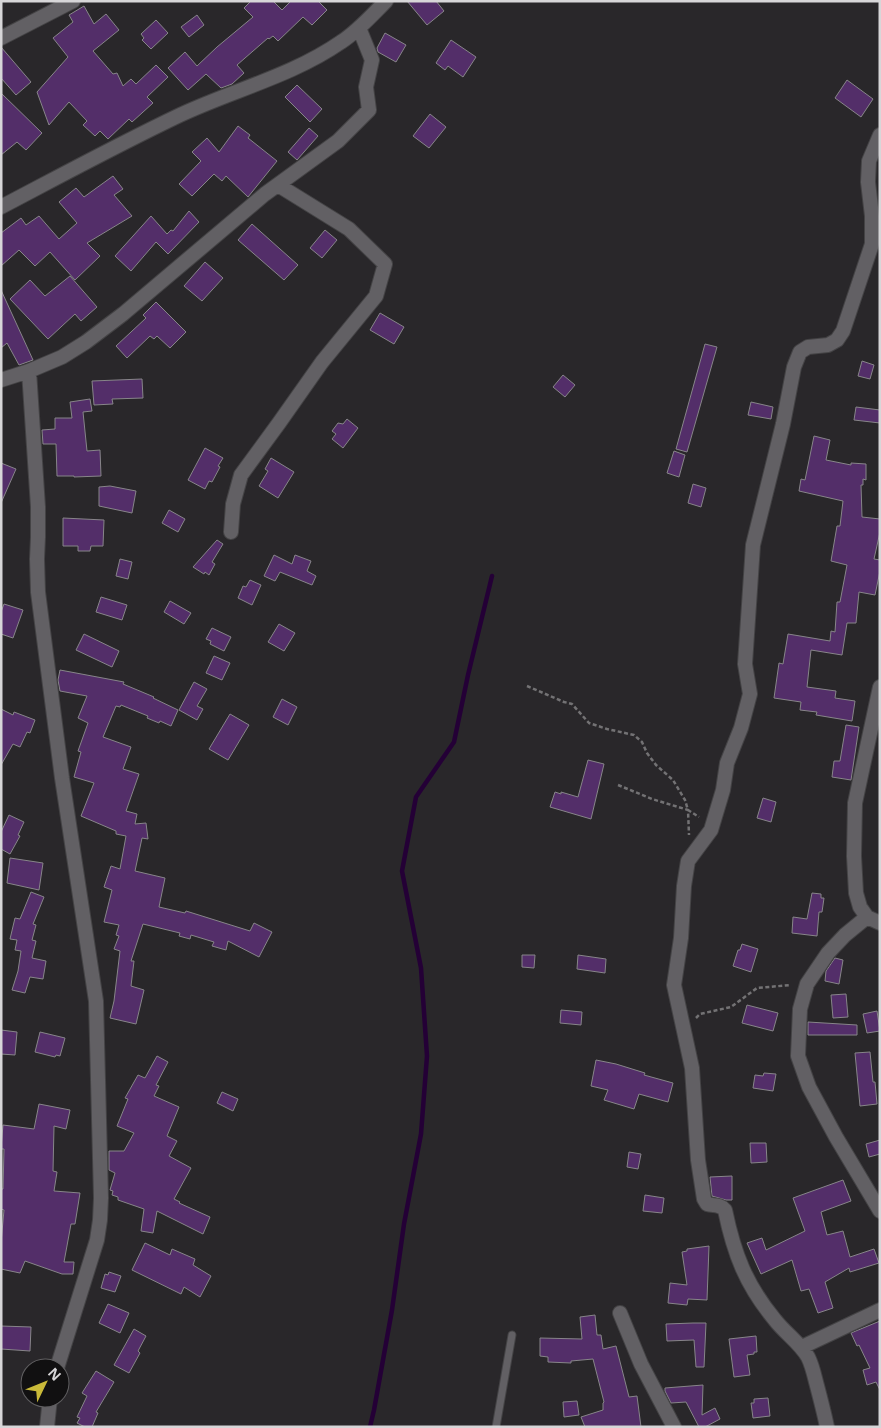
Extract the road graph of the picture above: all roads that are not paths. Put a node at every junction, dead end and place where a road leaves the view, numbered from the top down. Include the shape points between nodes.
1 (74, 1) edge
2 (386, 1) edge
3 (359, 28) junction
4 (1, 38) edge
5 (880, 135) edge
6 (278, 185) junction
7 (1, 207) edge
8 (29, 371) junction
9 (1, 380) edge
10 (231, 532) dead end
11 (880, 687) edge
12 (874, 920) edge
13 (880, 1211) edge
14 (880, 1310) edge
15 (620, 1313) dead end
16 (512, 1335) dead end
17 (802, 1348) junction
18 (60, 1358) edge
19 (49, 1408) edge
20 (47, 1427) edge
21 (496, 1427) edge
22 (674, 1427) edge
23 (828, 1427) edge

1 - 4 street
2 - 3 street
3 - 6 street via 372,60 366,87 369,110 338,141
3 - 7 street via 311,60 182,114
5 - 17 street via 869,161 872,244 843,331 828,345 808,347 800,352 794,367 753,545 745,664 750,694 727,763 723,790 710,830 688,861 674,985 692,1068 704,1198 707,1204 725,1210 731,1239 744,1273 775,1321
6 - 8 street via 86,342
6 - 10 street via 349,229 385,264 376,296 322,362 241,475 233,504
8 - 9 street
8 - 18 street via 38,507 38,592 96,1001 100,1220
11 - 12 street via 855,803 856,893 860,907
12 - 13 street via 846,935 828,953 808,984 800,1009 798,1056 809,1087
14 - 17 street
15 - 22 street via 641,1364
16 - 21 lane
17 - 23 street via 813,1370
19 - 20 street

